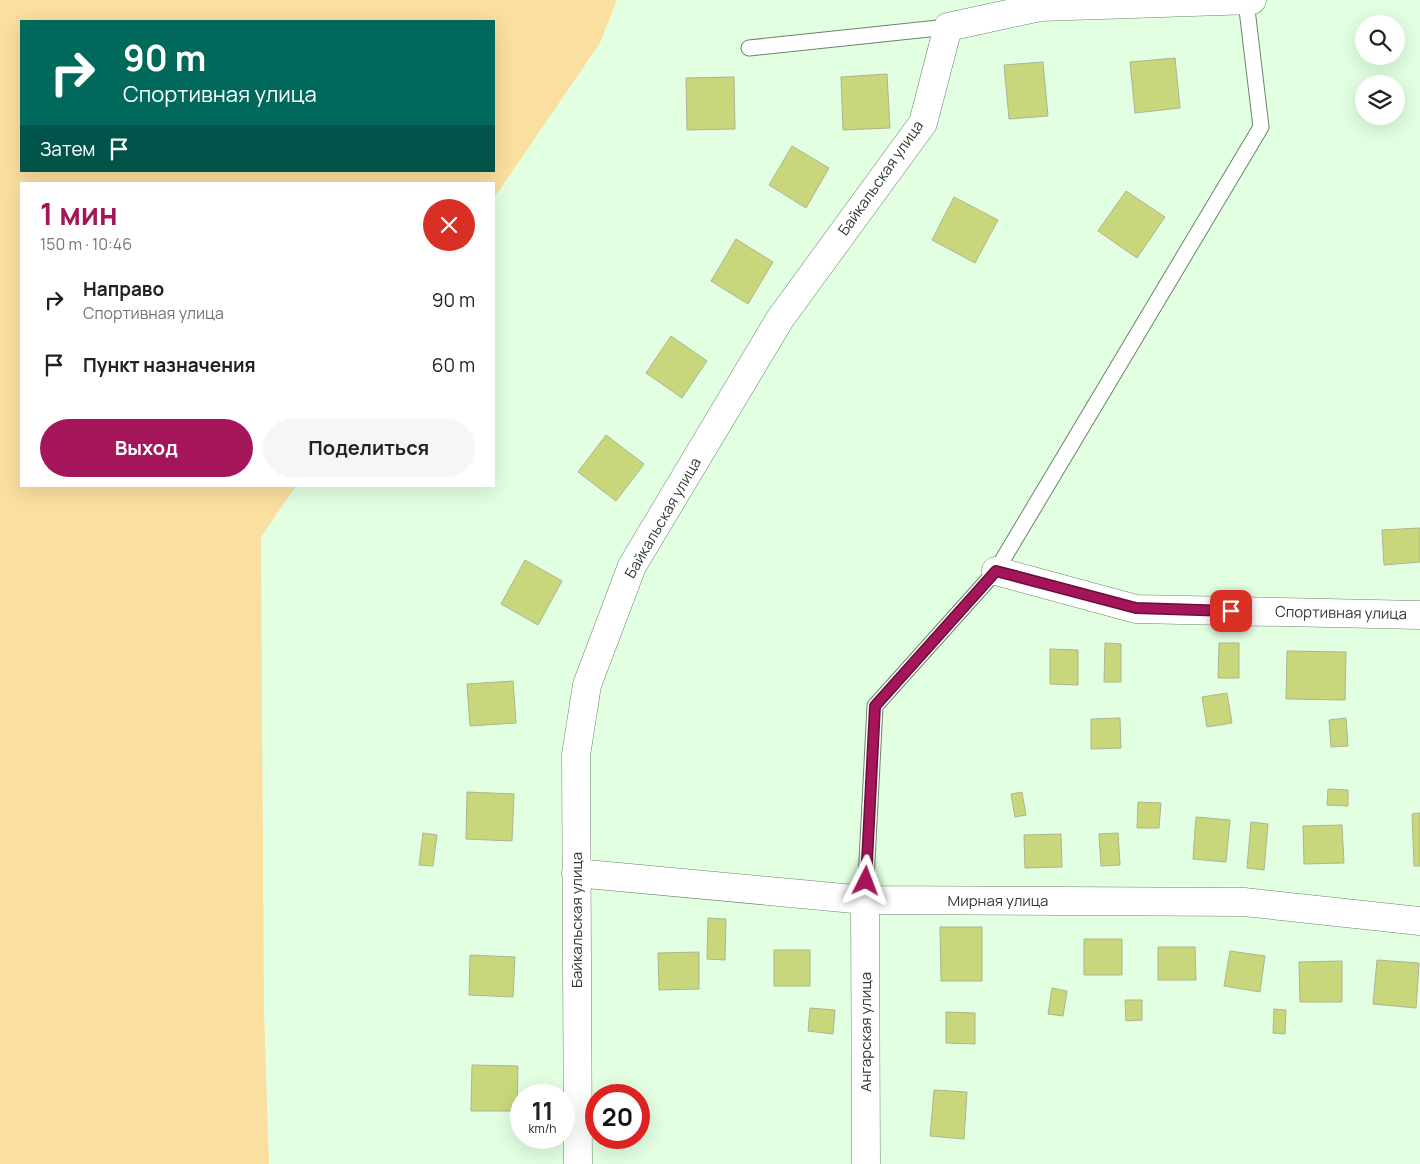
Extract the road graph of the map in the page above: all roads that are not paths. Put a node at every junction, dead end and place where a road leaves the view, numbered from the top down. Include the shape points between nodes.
1 (1249, 0) edge
2 (948, 27) junction
3 (750, 48) dead end
4 (996, 571) junction
5 (1420, 615) edge
6 (576, 872) junction
7 (865, 900) junction
8 (1420, 921) edge
9 (578, 1164) edge
10 (866, 1164) edge

1 - 2 street via 1040,7
1 - 4 lane via 1261,127
2 - 3 lane
2 - 6 street, Байкальская улица via 923,123 780,319 632,566 587,685 576,755
4 - 5 street, Спортивная улица via 1136,608
4 - 7 lane via 875,706
6 - 7 street, Мирная улица
6 - 9 street, Байкальская улица
7 - 8 street, Мирная улица via 1244,902
7 - 10 street, Ангарская улица

